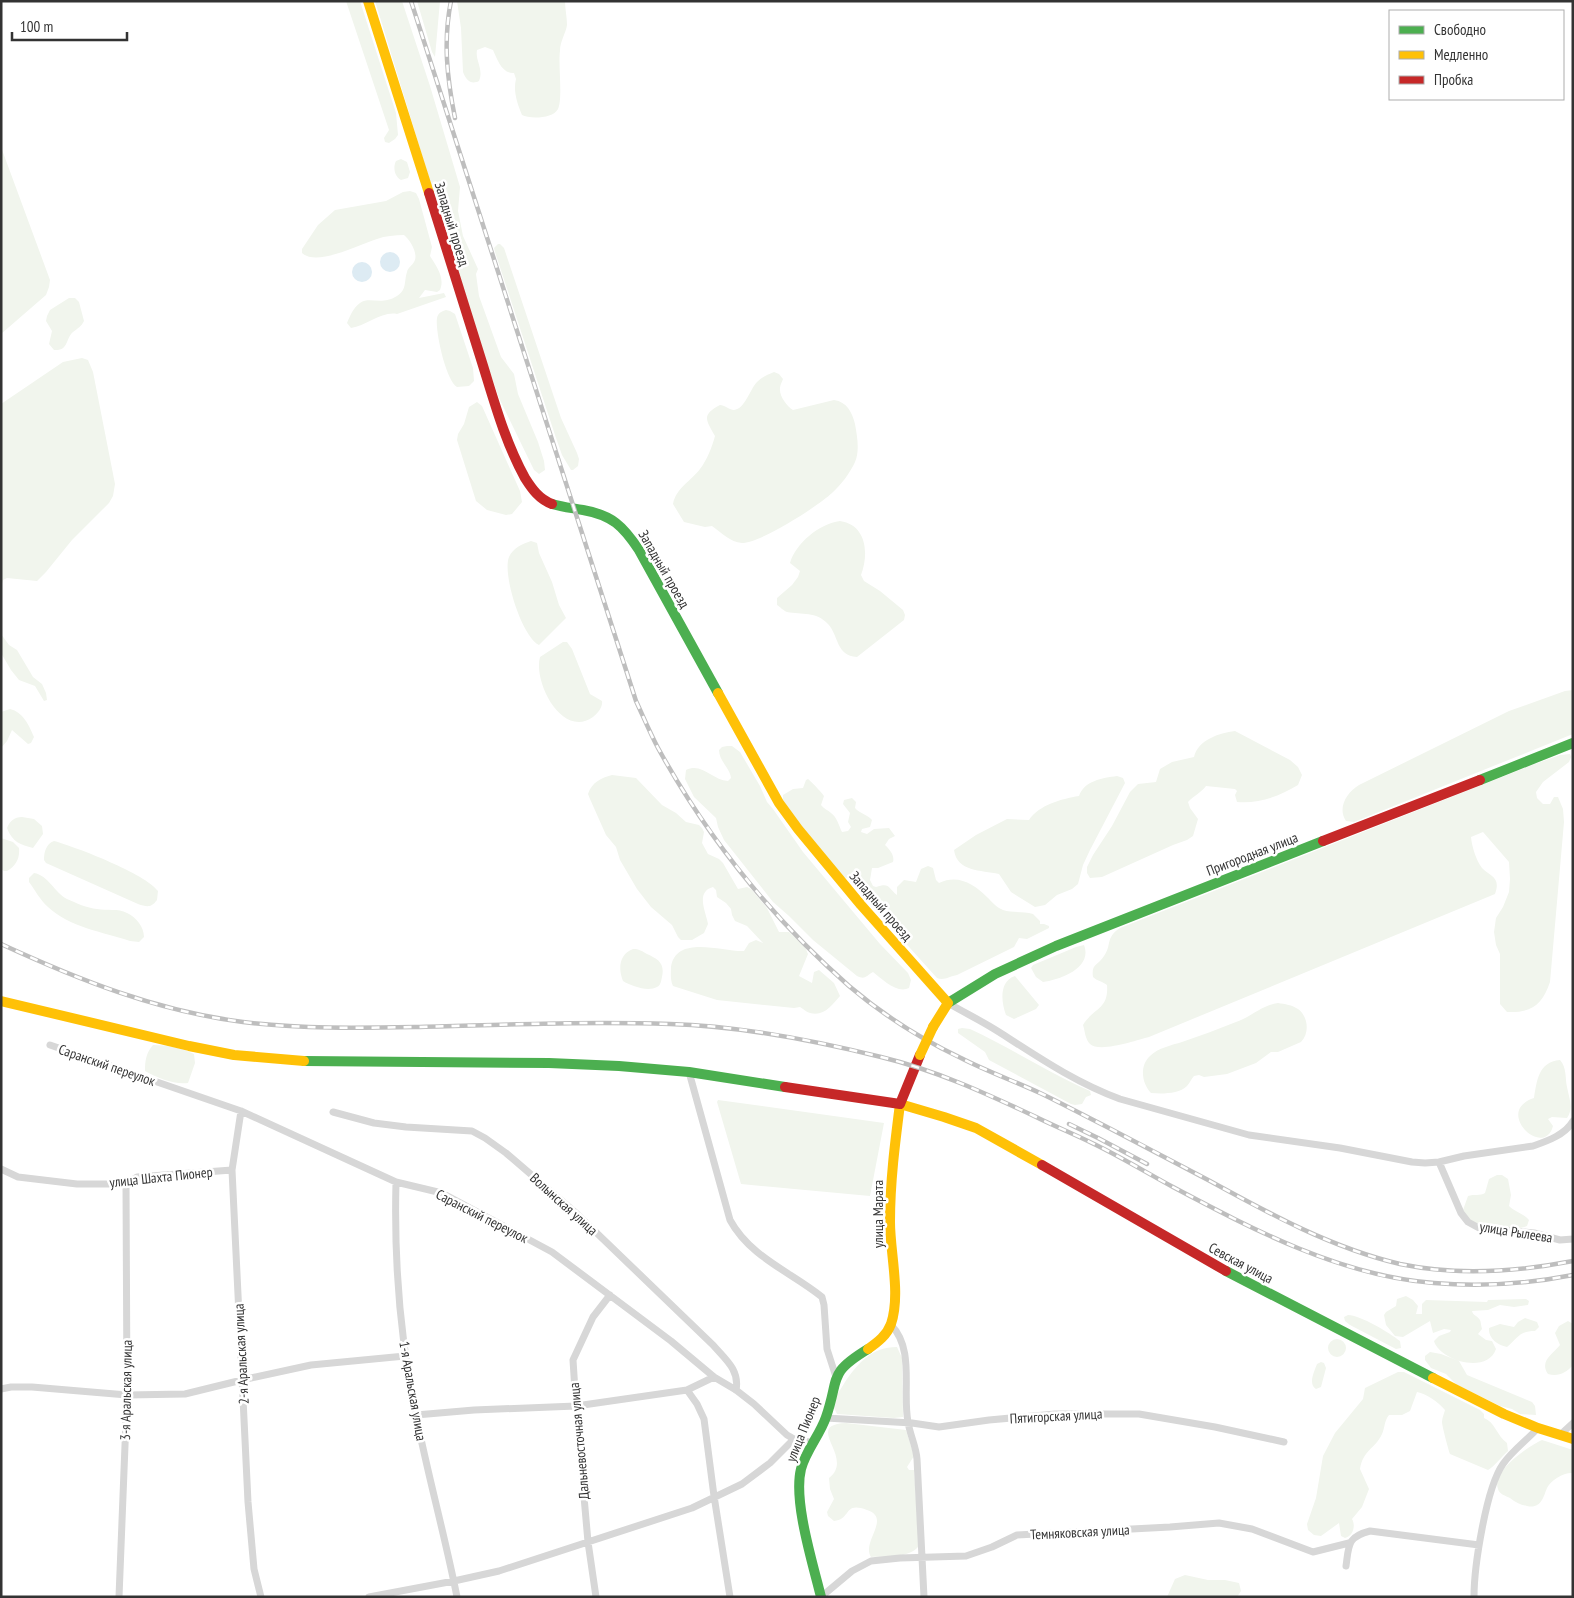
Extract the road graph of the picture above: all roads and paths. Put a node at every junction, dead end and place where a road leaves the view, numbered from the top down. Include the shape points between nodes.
1 (368, 1) edge
2 (1573, 743) edge
3 (1, 1001) edge
4 (948, 1003) junction
5 (50, 1045) dead end
6 (690, 1072) junction
7 (900, 1104) junction
8 (241, 1111) junction
9 (333, 1112) dead end
10 (1573, 1121) edge
11 (1439, 1162) junction
12 (1, 1169) edge
13 (232, 1170) junction
14 (396, 1182) junction
15 (126, 1184) junction
16 (1573, 1239) edge
17 (610, 1295) junction
18 (891, 1325) junction
19 (405, 1356) junction
20 (714, 1377) junction
21 (836, 1377) junction
22 (242, 1380) junction
23 (1, 1389) edge
24 (687, 1390) junction
25 (736, 1390) junction
26 (127, 1395) junction
27 (576, 1406) junction
28 (416, 1415) junction
29 (826, 1418) junction
30 (908, 1422) junction
31 (1573, 1424) edge
32 (1538, 1428) junction
33 (1560, 1436) junction
34 (794, 1439) junction
35 (1573, 1440) edge
36 (1284, 1442) dead end
37 (814, 1444) junction
38 (714, 1496) junction
39 (588, 1542) junction
40 (1349, 1543) junction
41 (1479, 1545) junction
42 (921, 1558) junction
43 (1346, 1566) dead end
44 (454, 1581) junction
45 (119, 1597) edge
46 (261, 1597) edge
47 (368, 1597) edge
48 (457, 1597) edge
49 (596, 1597) edge
50 (730, 1597) edge
51 (821, 1597) edge
52 (924, 1597) edge
53 (1474, 1597) edge

1 - 4 main road, Западный проезд via 502,424 533,490 551,504 605,515 626,530 779,803 825,863
2 - 4 main road, Пригородная улица via 1056,946 995,974
3 - 6 main road, Севская улица via 189,1046 276,1060 549,1063
4 - 7 main road, улица Марата, bridge via 933,1026
4 - 11 street via 1074,1079 1120,1099 1249,1135 1412,1162
5 - 8 street, Саранский переулок
6 - 7 main road, Севская улица
6 - 21 street via 730,1220 756,1250 822,1297 827,1349
7 - 18 main road, улица Марата via 890,1222 894,1297
7 - 32 main road, Севская улица via 948,1117 987,1133 1232,1274 1482,1403
8 - 13 street, 2-я Аральская улица
8 - 14 street, Саранский переулок
9 - 25 street, Волынская улица via 374,1123 472,1131 485,1138 577,1214 730,1363 738,1383
10 - 11 street via 1563,1132 1533,1146
11 - 16 street, улица Рылеева via 1468,1222 1479,1228 1534,1233 1560,1240
12 - 15 street, улица Шахта Пионер via 18,1177 77,1184
13 - 15 street, улица Шахта Пионер via 137,1177
13 - 22 street, 2-я Аральская улица
14 - 17 street, Саранский переулок via 442,1193 552,1252
14 - 19 street, 1-я Аральская улица via 395,1220
15 - 26 street, 3-я Аральская улица
17 - 20 street, Саранский переулок
17 - 27 street, Дальневосточная улица via 593,1317 573,1360
18 - 21 main road, улица Пионер via 878,1342 847,1363
18 - 30 street via 898,1334 905,1356
19 - 22 street via 311,1365
19 - 28 street, 1-я Аральская улица
20 - 24 street
20 - 25 street, Саранский переулок
21 - 29 main road, улица Пионер
22 - 26 street via 185,1394
22 - 46 street, 2-я Аральская улица via 248,1502 254,1569
23 - 26 street via 32,1387
24 - 27 street
24 - 38 street via 704,1419
25 - 34 street, Саранский переулок via 786,1436
26 - 45 street, 3-я Аральская улица
27 - 28 street
27 - 39 street, Дальневосточная улица
28 - 44 street, 1-я Аральская улица
29 - 30 street, Пятигорская улица
29 - 37 main road, улица Пионер
30 - 36 street, Пятигорская улица via 939,1427 1055,1414 1140,1414
30 - 42 street via 916,1451
31 - 33 street
32 - 33 main road, Севская улица
32 - 41 street via 1498,1471
33 - 35 main road, Севская улица
34 - 37 street, Саранский переулок
34 - 38 street via 753,1476
37 - 51 main road, улица Пионер via 801,1471 800,1486
38 - 39 street via 692,1508
38 - 50 street
39 - 44 street via 499,1571
39 - 49 street, Дальневосточная улица
40 - 41 street, Темняковская улица via 1357,1535 1370,1531
40 - 42 street, Темняковская улица via 1313,1552 1252,1529 1219,1523 1017,1535 966,1556
40 - 43 street
41 - 53 street
42 - 51 street, Темняковская улица via 871,1561
42 - 52 street
44 - 47 street
44 - 48 street, 1-я Аральская улица

